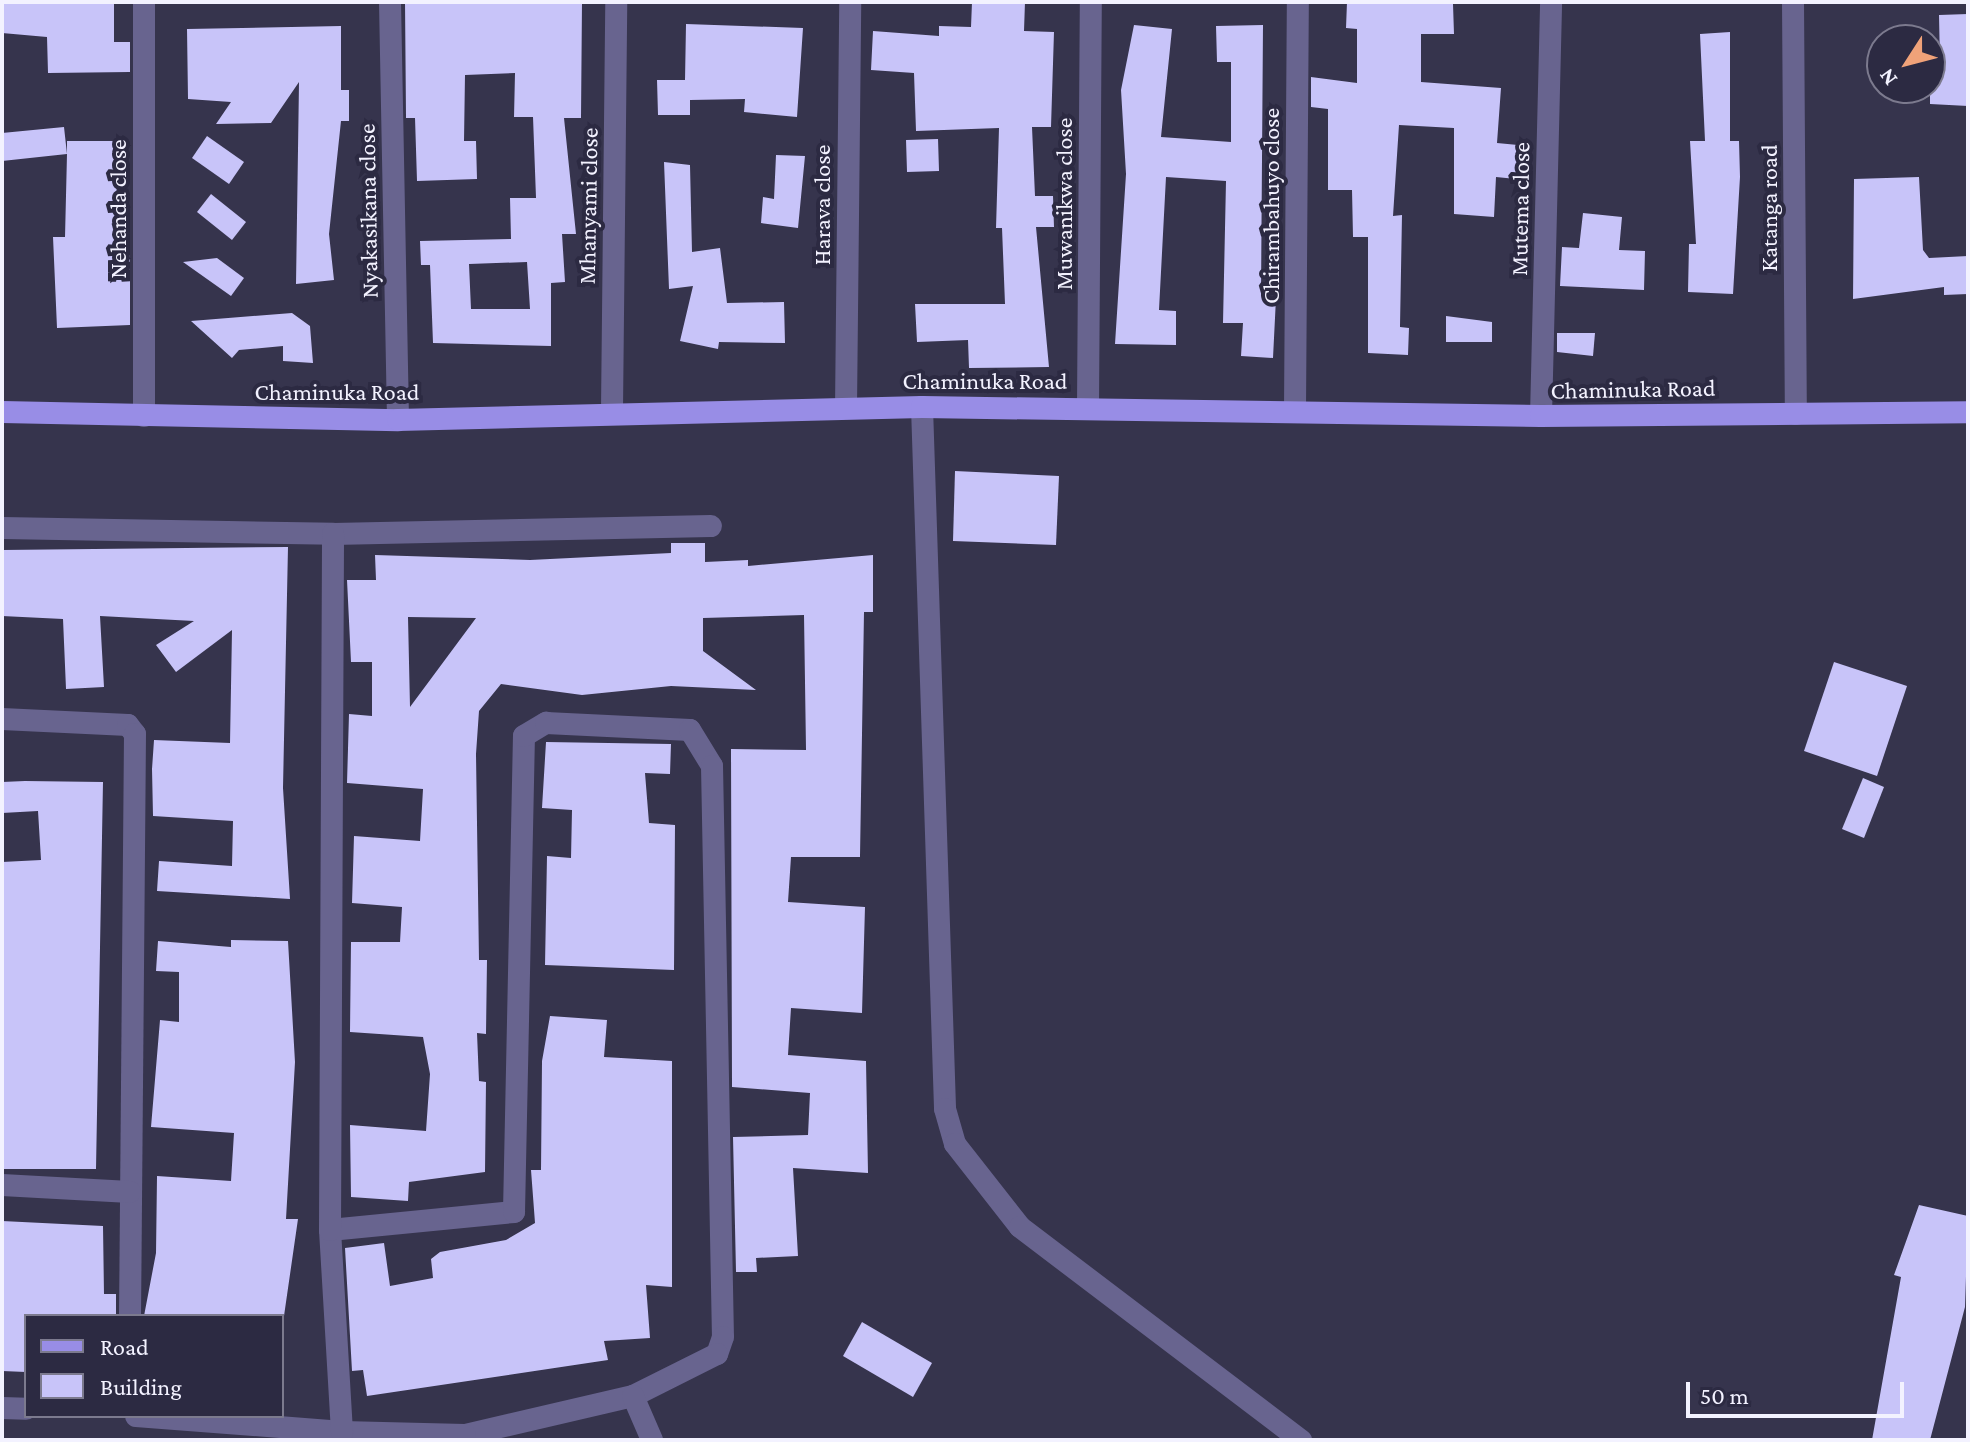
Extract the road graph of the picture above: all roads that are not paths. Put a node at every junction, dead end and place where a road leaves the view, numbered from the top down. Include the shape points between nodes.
1 (144, 2) edge
2 (390, 2) edge
3 (616, 2) edge
4 (850, 2) edge
5 (1091, 2) edge
6 (1298, 2) edge
7 (1551, 2) edge
8 (1793, 2) edge
9 (922, 407) junction
10 (1088, 407) junction
11 (846, 408) junction
12 (612, 410) junction
13 (1295, 410) junction
14 (2, 412) edge
15 (1968, 412) edge
16 (1796, 414) junction
17 (144, 416) junction
18 (1541, 416) junction
19 (398, 420) junction
20 (711, 526) dead end
21 (2, 528) edge
22 (333, 534) junction
23 (2, 719) edge
24 (2, 1185) edge
25 (130, 1192) junction
26 (330, 1230) junction
27 (130, 1314) edge
28 (633, 1396) junction
29 (2, 1408) edge
30 (24, 1409) edge
31 (162, 1418) edge
32 (342, 1432) junction
33 (465, 1438) edge
34 (652, 1440) edge
35 (1301, 1440) edge

1 - 17 street, Nehanda close
2 - 19 street, Nyakasikana close
3 - 12 street, Mhanyami close
4 - 11 street, Harava close
5 - 10 street, Muwanikwa close
6 - 13 street, Chirambahuyo close
7 - 18 street, Mutema close
8 - 16 street, Katanga road
9 - 10 main road, Chaminuka Road
9 - 11 main road, Chaminuka Road
9 - 35 street via 945,1109 955,1144 1020,1227
10 - 13 main road, Chaminuka Road
11 - 12 main road, Chaminuka Road
12 - 19 main road, Chaminuka Road
13 - 18 main road, Chaminuka Road
14 - 17 main road, Chaminuka Road
15 - 16 main road, Chaminuka Road
16 - 18 main road, Chaminuka Road
17 - 19 main road, Chaminuka Road
20 - 22 street
21 - 22 street
22 - 26 street
23 - 25 street via 128,725 135,734
24 - 25 street
25 - 27 street
26 - 28 street via 514,1212 524,736 546,723 681,724 700,737 712,766 723,1337 707,1364
26 - 32 street
28 - 33 street
28 - 34 street
29 - 30 street
31 - 32 street
32 - 33 street

